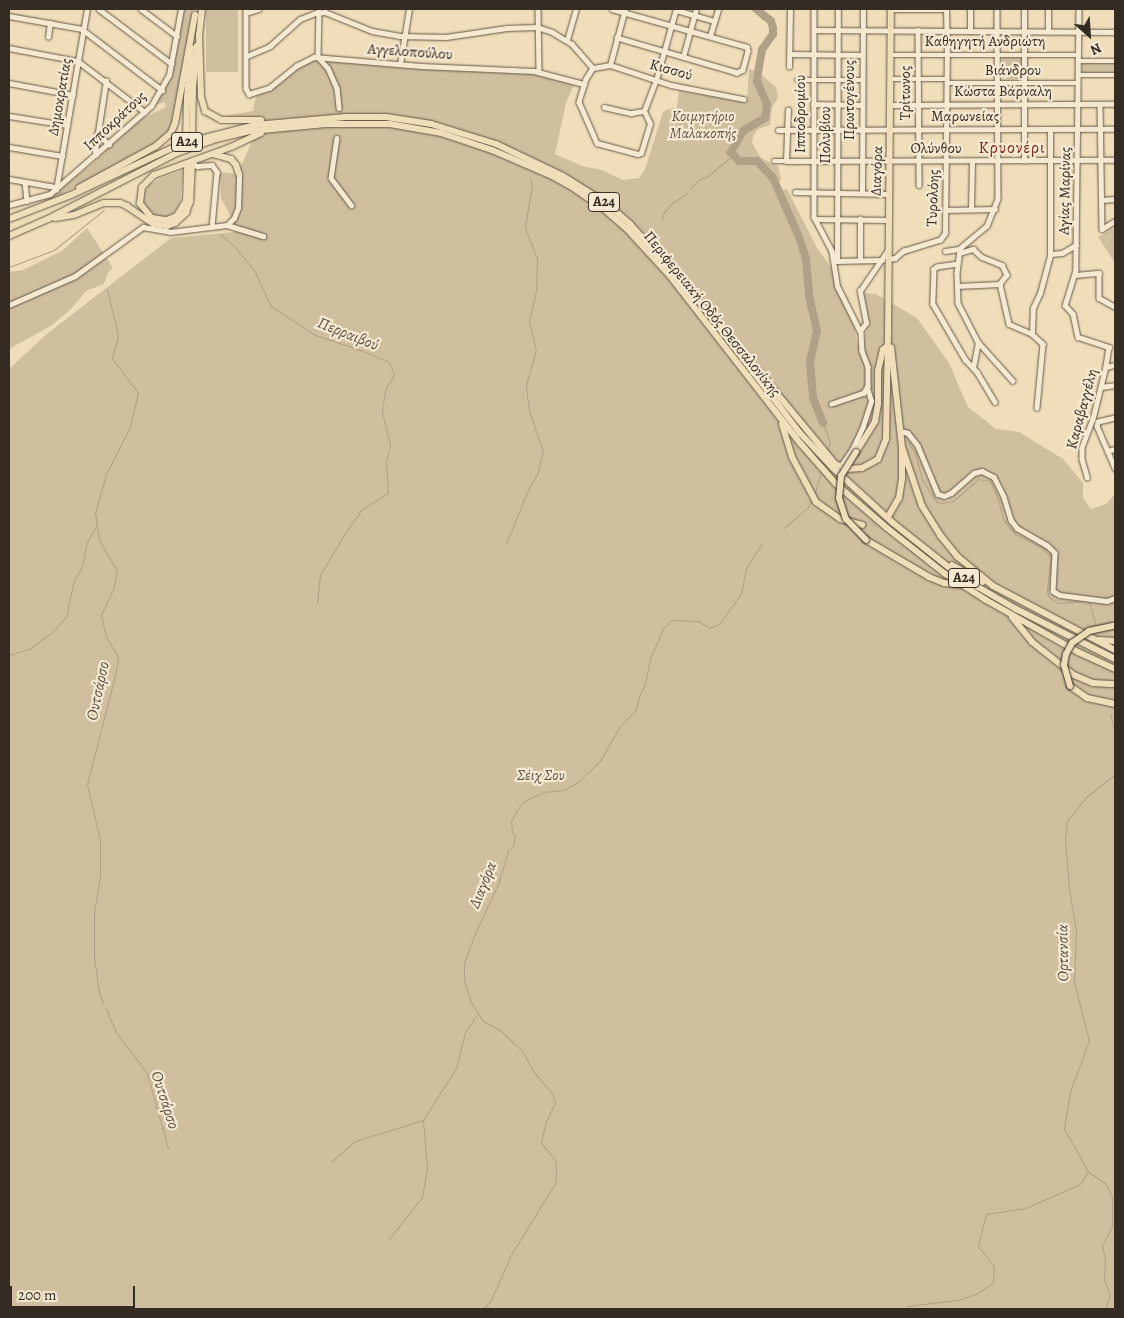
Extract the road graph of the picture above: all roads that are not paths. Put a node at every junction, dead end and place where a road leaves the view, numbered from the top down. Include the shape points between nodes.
1 (87, 9) edge
2 (99, 9) edge
3 (141, 9) edge
4 (181, 9) edge
5 (202, 9) edge
6 (258, 9) edge
7 (409, 9) edge
8 (538, 9) edge
9 (576, 9) edge
10 (612, 9) edge
11 (676, 9) edge
12 (696, 9) edge
13 (718, 9) edge
14 (790, 9) edge
15 (814, 9) edge
16 (838, 9) edge
17 (863, 9) edge
18 (891, 9) edge
19 (946, 9) edge
20 (970, 9) edge
21 (997, 9) edge
22 (1024, 9) edge
23 (1048, 9) edge
24 (1079, 9) edge
25 (319, 10) edge
26 (625, 10) edge
27 (246, 11) edge
28 (195, 12) edge
29 (694, 15) junction
30 (9, 16) edge
31 (714, 21) junction
32 (50, 23) junction
33 (671, 25) junction
34 (539, 27) junction
35 (84, 30) junction
36 (814, 30) junction
37 (838, 30) junction
38 (862, 30) junction
39 (891, 30) junction
40 (918, 30) junction
41 (690, 31) junction
42 (946, 31) junction
43 (970, 31) junction
44 (997, 32) junction
45 (1024, 32) junction
46 (1048, 32) junction
47 (1078, 32) junction
48 (1115, 32) edge
49 (199, 34) junction
50 (177, 36) junction
51 (710, 36) junction
52 (48, 37) dead end
53 (404, 37) junction
54 (617, 38) junction
55 (567, 40) junction
56 (9, 48) edge
57 (664, 51) junction
58 (790, 54) junction
59 (947, 54) junction
60 (997, 54) junction
61 (1024, 54) junction
62 (1078, 54) junction
63 (813, 55) junction
64 (838, 55) junction
65 (862, 55) junction
66 (891, 55) junction
67 (918, 55) junction
68 (248, 56) junction
69 (318, 57) junction
70 (684, 57) junction
71 (1078, 61) junction
72 (1115, 61) edge
73 (78, 62) junction
74 (172, 64) junction
75 (400, 64) junction
76 (610, 65) junction
77 (789, 67) dead end
78 (593, 68) junction
79 (539, 72) junction
80 (1078, 75) junction
81 (1115, 75) edge
82 (891, 79) junction
83 (656, 80) junction
84 (797, 80) dead end
85 (813, 80) junction
86 (838, 80) junction
87 (862, 80) junction
88 (918, 80) junction
89 (106, 81) junction
90 (947, 81) junction
91 (9, 83) edge
92 (998, 83) junction
93 (1078, 83) junction
94 (584, 84) junction
95 (1024, 84) junction
96 (162, 90) junction
97 (73, 95) junction
98 (744, 98) dead end
99 (814, 104) junction
100 (1024, 104) junction
101 (1078, 104) junction
102 (1100, 104) junction
103 (1115, 104) edge
104 (838, 105) junction
105 (862, 105) junction
106 (891, 105) junction
107 (918, 105) junction
108 (947, 105) junction
109 (998, 105) junction
110 (604, 107) dead end
111 (339, 108) dead end
112 (788, 110) dead end
113 (644, 111) junction
114 (145, 112) junction
115 (9, 116) edge
116 (287, 121) junction
117 (67, 125) junction
118 (268, 129) junction
119 (1078, 129) junction
120 (1100, 129) junction
121 (1115, 129) edge
122 (778, 130) dead end
123 (787, 130) junction
124 (814, 130) junction
125 (838, 130) junction
126 (862, 130) junction
127 (891, 130) junction
128 (918, 130) junction
129 (947, 130) junction
130 (998, 130) junction
131 (1024, 130) junction
132 (1050, 130) junction
133 (98, 134) junction
134 (337, 138) dead end
135 (109, 144) junction
136 (9, 147) edge
137 (209, 154) junction
138 (96, 155) junction
139 (62, 156) junction
140 (1101, 160) junction
141 (1115, 160) edge
142 (774, 161) dead end
143 (786, 161) junction
144 (814, 161) junction
145 (838, 161) junction
146 (862, 161) junction
147 (919, 161) junction
148 (947, 161) junction
149 (972, 161) junction
150 (998, 161) junction
151 (1024, 161) junction
152 (1050, 161) junction
153 (1078, 161) junction
154 (891, 162) junction
155 (189, 164) junction
156 (60, 170) junction
157 (75, 174) junction
158 (239, 174) joint
159 (9, 179) edge
160 (25, 182) junction
161 (919, 185) dead end
162 (56, 188) junction
163 (795, 192) dead end
164 (814, 192) junction
165 (838, 192) junction
166 (862, 192) junction
167 (889, 194) junction
168 (71, 195) junction
169 (1115, 199) edge
170 (1101, 200) junction
171 (27, 201) junction
172 (140, 203) joint
173 (9, 205) edge
174 (350, 205) dead end
175 (128, 206) joint
176 (971, 209) junction
177 (995, 209) junction
178 (946, 210) junction
179 (9, 219) edge
180 (48, 219) junction
181 (145, 219) junction
182 (815, 219) junction
183 (837, 219) junction
184 (860, 219) junction
185 (888, 220) junction
186 (1115, 221) edge
187 (228, 225) junction
188 (212, 227) junction
189 (143, 228) junction
190 (9, 236) edge
191 (263, 236) dead end
192 (1076, 245) junction
193 (945, 251) dead end
194 (960, 251) junction
195 (1050, 254) junction
196 (885, 259) junction
197 (860, 260) junction
198 (835, 261) junction
199 (958, 264) junction
200 (1075, 275) junction
201 (1000, 284) junction
202 (957, 286) junction
203 (9, 305) edge
204 (1115, 307) edge
205 (860, 331) junction
206 (1032, 334) junction
207 (888, 335) junction
208 (978, 342) junction
209 (887, 346) junction
210 (1109, 347) joint
211 (1115, 365) edge
212 (1106, 367) junction
213 (973, 368) junction
214 (1014, 381) dead end
215 (1115, 385) edge
216 (1101, 387) junction
217 (867, 388) junction
218 (995, 402) dead end
219 (832, 404) dead end
220 (1037, 408) dead end
221 (1115, 418) edge
222 (780, 419) junction
223 (900, 431) junction
224 (902, 447) junction
225 (1115, 449) edge
226 (1107, 451) junction
227 (835, 466) junction
228 (1115, 468) edge
229 (1087, 477) dead end
230 (889, 515) tunnel mouth
231 (862, 525) tunnel mouth
232 (940, 558) junction
233 (989, 583) junction
234 (962, 585) junction
235 (1115, 598) edge
236 (1010, 614) junction
237 (1114, 626) edge
238 (1091, 637) junction
239 (1115, 641) edge
240 (1115, 650) edge
241 (1115, 659) edge
242 (1115, 669) edge
243 (1115, 684) edge
244 (1115, 704) edge

1 - 35 street, Δημοκρατίας
2 - 74 street
3 - 50 street
4 - 50 street, Ιπποκράτους
5 - 49 main road
6 - 27 street
7 - 53 street
8 - 34 street
9 - 55 street
10 - 26 street
11 - 29 street
11 - 33 street
12 - 29 street
13 - 31 street
14 - 58 street
15 - 36 street, Ιπποδρομίου
16 - 37 street, Πολυβίου
17 - 38 street, Πρωτογένους
18 - 19 street
18 - 39 main road, Διαγόρα
19 - 42 street, Τυρολόης
20 - 43 street
21 - 44 street
22 - 45 street
23 - 46 street
24 - 47 street, Αγίας Μαρίνας
25 - 53 street via 372,31
25 - 68 street via 300,20 270,46
25 - 69 street
26 - 33 street
26 - 54 street
27 - 68 street
28 - 49 main road via 187,98 189,139
28 - 168 highway via 175,123 170,135
29 - 31 street
29 - 41 street
30 - 32 street
31 - 51 street
32 - 35 street
32 - 52 street
33 - 41 street
33 - 57 street
34 - 53 street via 506,28 446,37
34 - 55 street
34 - 79 street
35 - 73 street, Δημοκρατίας
35 - 96 street
36 - 37 street
36 - 63 street, Ιπποδρομίου
37 - 38 street
37 - 64 street, Πολυβίου
38 - 39 street
38 - 65 street, Πρωτογένους
39 - 40 street
39 - 66 main road, Διαγόρα
40 - 42 street
40 - 67 street, Τρίτωνος
41 - 51 street
41 - 70 street
42 - 43 street
42 - 59 street, Τυρολόης
43 - 44 street
44 - 45 street
44 - 60 street
45 - 46 street
45 - 61 street
46 - 47 street
47 - 48 street
47 - 62 street, Αγίας Μαρίνας
49 - 116 highway via 200,97 208,114 225,120
50 - 74 street, Ιπποκράτους
51 - 70 street via 747,47 743,69 737,73
53 - 75 street
54 - 57 street
54 - 76 street
55 - 78 street
56 - 73 street
57 - 70 street
57 - 83 street
58 - 63 street
58 - 77 street
59 - 60 street, Καθηγητή Ανδριώτη
59 - 67 street, Καθηγητή Ανδριώτη
59 - 90 street, Τυρολόης
60 - 61 street, Καθηγητή Ανδριώτη
60 - 92 street
61 - 62 street, Καθηγητή Ανδριώτη
61 - 95 street
62 - 71 street, Αγίας Μαρίνας
63 - 64 street
63 - 85 street, Ιπποδρομίου
64 - 65 street
64 - 86 street, Πολυβίου
65 - 87 street, Πρωτογένους
66 - 67 street, Καθηγητή Ανδριώτη
66 - 82 main road, Διαγόρα
67 - 88 street, Τρίτωνος
68 - 69 street, Αγγελοπούλου via 248,94 268,88 308,58
69 - 75 street, Αγγελοπούλου
69 - 111 street via 335,82
71 - 72 street
71 - 80 street, Αγίας Μαρίνας
73 - 89 street
73 - 97 street, Δημοκρατίας
74 - 96 street, Ιπποκράτους
75 - 79 street, Αγγελοπούλου
76 - 78 street, Κισσού
76 - 83 street, Κισσού
78 - 94 street
79 - 94 street, Αγγελοπούλου
80 - 81 street
80 - 93 street, Αγίας Μαρίνας
82 - 88 street, Βιάνδρου
82 - 106 main road, Διαγόρα
83 - 98 street, Κισσού
83 - 113 street
84 - 85 street
85 - 86 street
85 - 99 street, Ιπποδρομίου
86 - 87 street
86 - 104 street, Πολυβίου
87 - 105 street, Πρωτογένους
88 - 90 street, Βιάνδρου
88 - 107 street, Τρίτωνος
89 - 114 street
89 - 133 street
90 - 92 street, Βιάνδρου
90 - 108 street, Τυρολόης
91 - 97 street
92 - 95 street, Βιάνδρου
92 - 109 street
93 - 95 street, Βιάνδρου
93 - 101 street, Αγίας Μαρίνας
94 - 113 street via 579,103 597,143 641,153 650,123
95 - 100 street
96 - 114 street, Ιπποκράτους
97 - 117 street, Δημοκρατίας
99 - 104 street
99 - 124 street, Ιπποδρομίου
100 - 101 street, Κώστα Βάρναλη
100 - 109 street, Κώστα Βάρναλη
100 - 131 street
101 - 102 street, Κώστα Βάρναλη
101 - 119 street, Αγίας Μαρίνας
102 - 103 street, Κώστα Βάρναλη
102 - 120 street
104 - 105 street
104 - 125 street, Πολυβίου
105 - 126 street, Πρωτογένους
106 - 107 street, Κώστα Βάρναλη
106 - 127 main road, Διαγόρα
107 - 108 street, Κώστα Βάρναλη
107 - 128 street, Τρίτωνος
108 - 109 street, Κώστα Βάρναλη
108 - 129 street, Τυρολόης
109 - 130 street
110 - 113 street via 631,113
112 - 123 street
114 - 135 street, Ιπποκράτους
115 - 117 street
116 - 168 highway, Περιφερειακή Οδός Θεσσαλονίκης / Α24 via 242,127 188,142
116 - 227 highway, Περιφερειακή Οδός Θεσσαλονίκης / Α24 via 361,116 414,120 480,138 547,167 597,197 630,224 683,281 790,421
117 - 139 street, Δημοκρατίας
118 - 137 highway
118 - 180 highway, Περιφερειακή Οδός Θεσσαλονίκης / Α24 via 229,136 177,153
118 - 222 highway, Περιφερειακή Οδός Θεσσαλονίκης / Α24 via 353,123 414,127 484,147 552,176 604,209 648,250
119 - 120 street, Μαρωνείας
119 - 132 street, Μαρωνείας
119 - 153 street, Αγίας Μαρίνας
120 - 121 street, Μαρωνείας
120 - 140 street
122 - 123 street, Μαρωνείας
123 - 124 street, Μαρωνείας
123 - 143 street
124 - 125 street, Μαρωνείας
124 - 144 street, Ιπποδρομίου
125 - 126 street, Μαρωνείας
125 - 145 street, Πολυβίου
126 - 127 street, Μαρωνείας
126 - 146 street, Πρωτογένους
127 - 128 street, Μαρωνείας
127 - 154 main road, Διαγόρα
128 - 129 street, Μαρωνείας
128 - 147 street, Τρίτωνος
129 - 130 street, Μαρωνείας
129 - 148 street, Τυρολόης
130 - 131 street, Μαρωνείας
130 - 150 street
131 - 132 street, Μαρωνείας
131 - 151 street
132 - 152 street
133 - 135 street
133 - 138 street
134 - 174 street via 331,178
135 - 138 street, Ιπποκράτους
136 - 139 street
137 - 158 highway via 228,157 235,163
137 - 172 highway via 147,180 140,192
138 - 157 street, Ιπποκράτους
139 - 156 street, Δημοκρατίας
140 - 141 street, Ολύνθου
140 - 153 street, Ολύνθου
140 - 170 street
142 - 143 street, Ολύνθου
143 - 144 street, Ολύνθου
144 - 145 street, Ολύνθου
144 - 164 street, Ιπποδρομίου
145 - 146 street, Ολύνθου
145 - 165 street, Πολυβίου
146 - 154 street, Ολύνθου
146 - 166 street, Πρωτογένους
147 - 148 street, Ολύνθου
147 - 154 street, Ολύνθου
147 - 161 street, Τρίτωνος
148 - 149 street, Ολύνθου
148 - 178 street, Τυρολόης
149 - 150 street, Ολύνθου
149 - 176 street
150 - 151 street, Ολύνθου
150 - 177 street
151 - 152 street, Ολύνθου
152 - 153 street, Ολύνθου
152 - 195 street
153 - 192 street, Αγίας Μαρίνας
154 - 167 main road, Διαγόρα
155 - 172 main road via 186,197 177,216 167,220 152,218
155 - 181 main road via 190,202 182,218 167,226
155 - 188 street via 212,165 217,172
156 - 157 street via 64,176
156 - 162 street, Δημοκρατίας
157 - 162 street, Ιπποκράτους
158 - 187 street via 238,208
159 - 160 street
160 - 162 street
160 - 171 street
162 - 171 street, Ιπποκράτους via 46,196
163 - 164 street
164 - 165 street
164 - 182 street, Ιπποδρομίου
165 - 166 street
165 - 183 street, Πολυβίου
166 - 167 street
167 - 185 main road, Διαγόρα
168 - 179 highway, Περιφερειακή Οδός Θεσσαλονίκης / Α24
169 - 170 street
170 - 186 street via 1102,229
171 - 173 street, Ιπποκράτους
175 - 180 highway via 104,203 74,215
175 - 181 main road
176 - 177 street
176 - 178 street
177 - 194 street via 985,228
178 - 196 street, Τυρολόης via 945,233 941,239
180 - 190 highway, Περιφερειακή Οδός Θεσσαλονίκης / Α24
181 - 189 street
182 - 183 street
182 - 198 street
183 - 184 street
183 - 198 street, Πολυβίου
184 - 185 street
184 - 197 street
185 - 196 main road, Διαγόρα
187 - 188 street
187 - 191 street
188 - 189 street via 170,232
189 - 203 street via 75,276
192 - 195 street via 1062,253
192 - 200 street, Αγίας Μαρίνας
193 - 194 street
194 - 199 street
194 - 201 street via 972,249 1002,265 1007,275
195 - 206 street via 1033,308
196 - 197 street
196 - 205 street via 860,291 866,323
196 - 207 main road, Διαγόρα
197 - 198 street
198 - 205 street via 840,292
199 - 202 street
199 - 213 street via 934,269 932,302
200 - 204 street via 1099,273 1099,297
200 - 210 street, Αγίας Μαρίνας via 1065,305 1073,314 1078,337
201 - 202 street
201 - 206 street via 1009,324
202 - 208 street via 958,306
205 - 217 street via 862,351 868,365
206 - 220 street via 1043,347
207 - 209 highway
207 - 223 highway
208 - 213 street
208 - 214 street
209 - 227 highway via 887,436 884,449 875,462 865,467 851,470
209 - 234 highway, bridge via 878,371 875,421 842,476 839,498 846,519 866,540 929,577
210 - 212 street, Καραβαγγέλη
211 - 212 street
212 - 216 street, Καραβαγγέλη
213 - 218 street
215 - 216 street
216 - 229 street, Καραβαγγέλη via 1082,448
217 - 219 street via 861,396
217 - 227 street via 871,399 866,419 852,450
221 - 226 street via 1098,423 1098,433
222 - 231 highway via 792,457 816,502 840,520
222 - 234 highway, Περιφερειακή Οδός Θεσσαλονίκης / Α24 via 829,475 901,540
223 - 224 highway
223 - 235 street via 908,433 918,446 938,494 951,493 982,470 994,477 1017,528 1055,553 1053,591 1060,595 1107,601
224 - 230 highway via 901,491
224 - 233 highway via 918,498 935,528 954,553
225 - 226 street
226 - 228 street
227 - 232 highway, Περιφερειακή Οδός Θεσσαλονίκης / Α24 via 894,523
232 - 233 highway
232 - 241 highway, Περιφερειακή Οδός Θεσσαλονίκης / Α24 via 952,570 1016,609
233 - 238 highway
234 - 236 highway, Περιφερειακή Οδός Θεσσαλονίκης / Α24
236 - 242 highway, Περιφερειακή Οδός Θεσσαλονίκης / Α24
236 - 243 highway via 1032,642 1074,675 1093,683
237 - 244 highway, bridge via 1089,631 1072,643 1064,665 1070,686 1088,698
238 - 239 highway
238 - 240 highway

